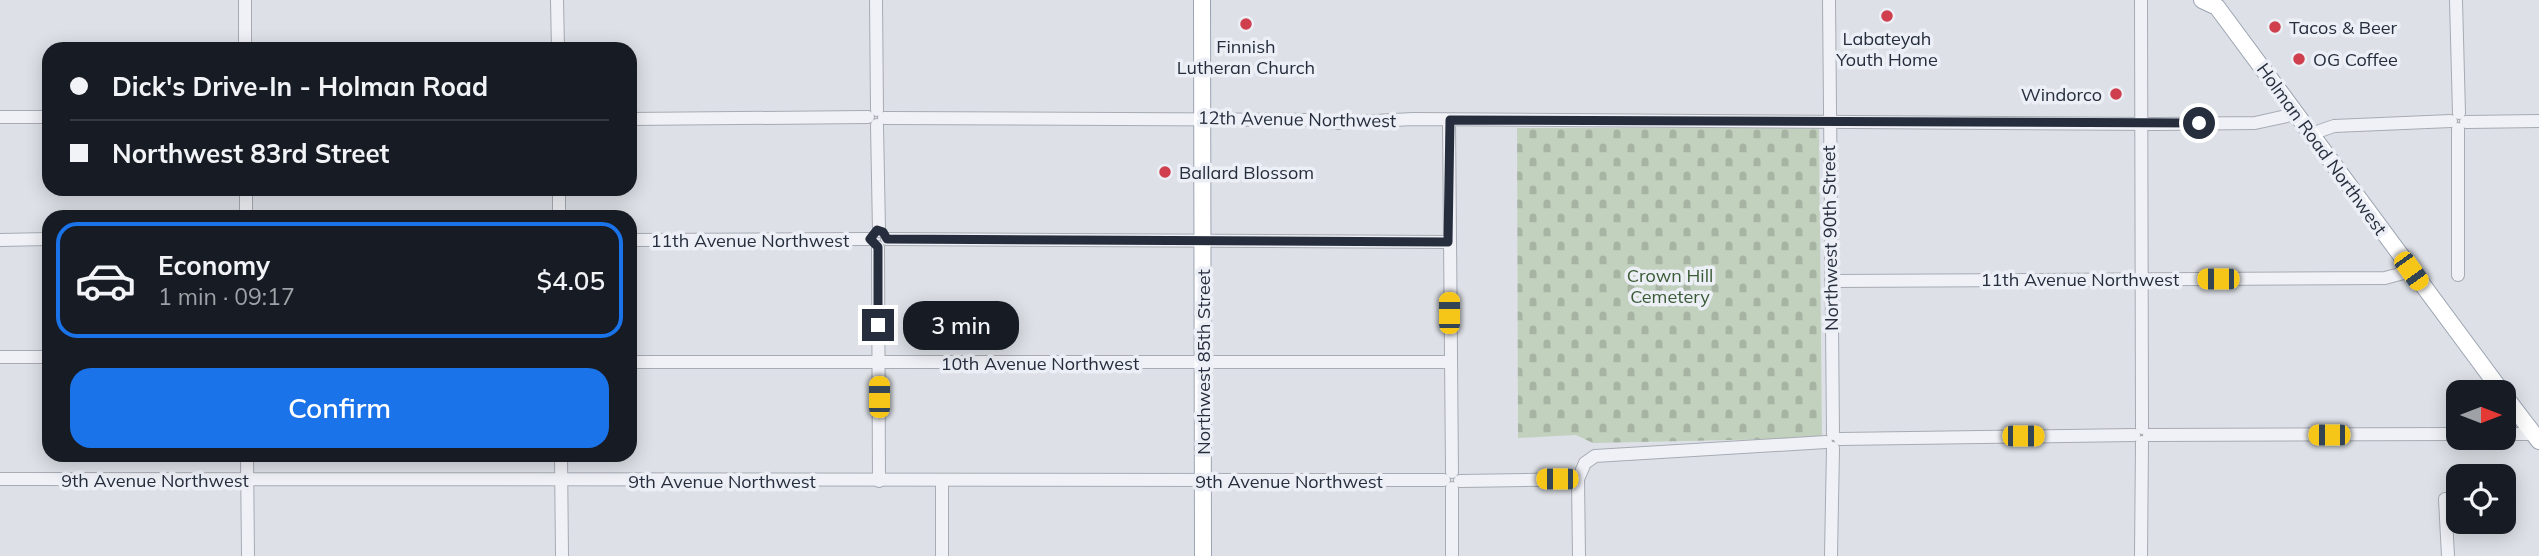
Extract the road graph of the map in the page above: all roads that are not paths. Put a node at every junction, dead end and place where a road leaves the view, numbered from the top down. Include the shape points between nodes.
1 (245, 0) edge
2 (557, 0) edge
3 (876, 0) edge
4 (1202, 0) edge
5 (1829, 0) edge
6 (2141, 0) edge
7 (2456, 0) edge
8 (2212, 2) edge
9 (245, 42) edge
10 (558, 42) edge
11 (2296, 114) junction
12 (0, 117) edge
13 (42, 117) edge
14 (637, 118) edge
15 (876, 118) junction
16 (1202, 118) junction
17 (1450, 120) junction
18 (1829, 120) junction
19 (2458, 121) junction
20 (2539, 121) edge
21 (2143, 123) junction
22 (2311, 134) junction
23 (42, 239) edge
24 (879, 239) junction
25 (0, 240) edge
26 (637, 240) edge
27 (1203, 241) junction
28 (1448, 242) junction
29 (2411, 271) junction
30 (2458, 275) dead end
31 (2142, 279) junction
32 (1831, 281) junction
33 (0, 357) edge
34 (42, 357) edge
35 (637, 362) edge
36 (1450, 362) junction
37 (878, 363) junction
38 (1203, 363) junction
39 (2493, 380) edge
40 (2516, 410) edge
41 (2446, 434) edge
42 (2142, 435) junction
43 (2516, 435) edge
44 (2537, 437) edge
45 (1833, 441) junction
46 (247, 462) edge
47 (561, 462) edge
48 (1578, 479) junction
49 (0, 480) edge
50 (247, 480) junction
51 (1452, 480) junction
52 (561, 481) junction
53 (879, 481) junction
54 (942, 482) junction
55 (1203, 482) junction
56 (2445, 499) dead end
57 (248, 556) edge
58 (562, 556) edge
59 (942, 556) edge
60 (1203, 556) edge
61 (1452, 556) edge
62 (1579, 556) edge
63 (1831, 556) edge
64 (2141, 556) edge
65 (2448, 556) edge

1 - 9 street
2 - 10 street
3 - 15 street
4 - 16 main road, Northwest 85th Street
5 - 18 street, Northwest 90th Street
6 - 21 street
7 - 19 street
8 - 11 main road, Holman Road Northwest
11 - 21 street, 12th Avenue Northwest via 2255,123
11 - 22 main road, Holman Road Northwest
12 - 13 street
14 - 15 street, 12th Avenue Northwest
15 - 16 street, 12th Avenue Northwest
15 - 24 street
16 - 17 street, 12th Avenue Northwest via 1337,123
16 - 27 main road, Northwest 85th Street
17 - 18 street, 12th Avenue Northwest
17 - 28 street
18 - 21 street, 12th Avenue Northwest
18 - 32 street, Northwest 90th Street
19 - 20 street
19 - 22 street via 2334,126
19 - 30 street
21 - 31 street
22 - 29 main road, Holman Road Northwest
23 - 25 street
24 - 26 street, 11th Avenue Northwest
24 - 27 street, 11th Avenue Northwest
24 - 37 street
27 - 28 street, 11th Avenue Northwest
27 - 38 main road, Northwest 85th Street
28 - 36 street
29 - 31 street, 11th Avenue Northwest via 2385,278
29 - 39 main road, Holman Road Northwest
31 - 32 street, 11th Avenue Northwest
31 - 42 street
32 - 45 street, Northwest 90th Street
33 - 34 street
35 - 37 street, 10th Avenue Northwest
36 - 38 street, 10th Avenue Northwest
36 - 51 street
37 - 38 street, 10th Avenue Northwest
37 - 53 street
38 - 55 main road, Northwest 85th Street
40 - 44 main road, Holman Road Northwest
41 - 42 street
42 - 45 street
42 - 64 street
43 - 44 street
45 - 48 street via 1595,456
45 - 63 street, Northwest 90th Street
46 - 50 street
47 - 52 street
48 - 51 street, 9th Avenue Northwest
48 - 62 street
49 - 50 street, 9th Avenue Northwest
50 - 52 street, 9th Avenue Northwest
50 - 57 street
51 - 55 street, 9th Avenue Northwest
51 - 61 street
52 - 53 street, 9th Avenue Northwest
52 - 58 street
53 - 54 street, 9th Avenue Northwest
54 - 55 street, 9th Avenue Northwest
54 - 59 street
55 - 60 main road, Northwest 85th Street
56 - 65 street

